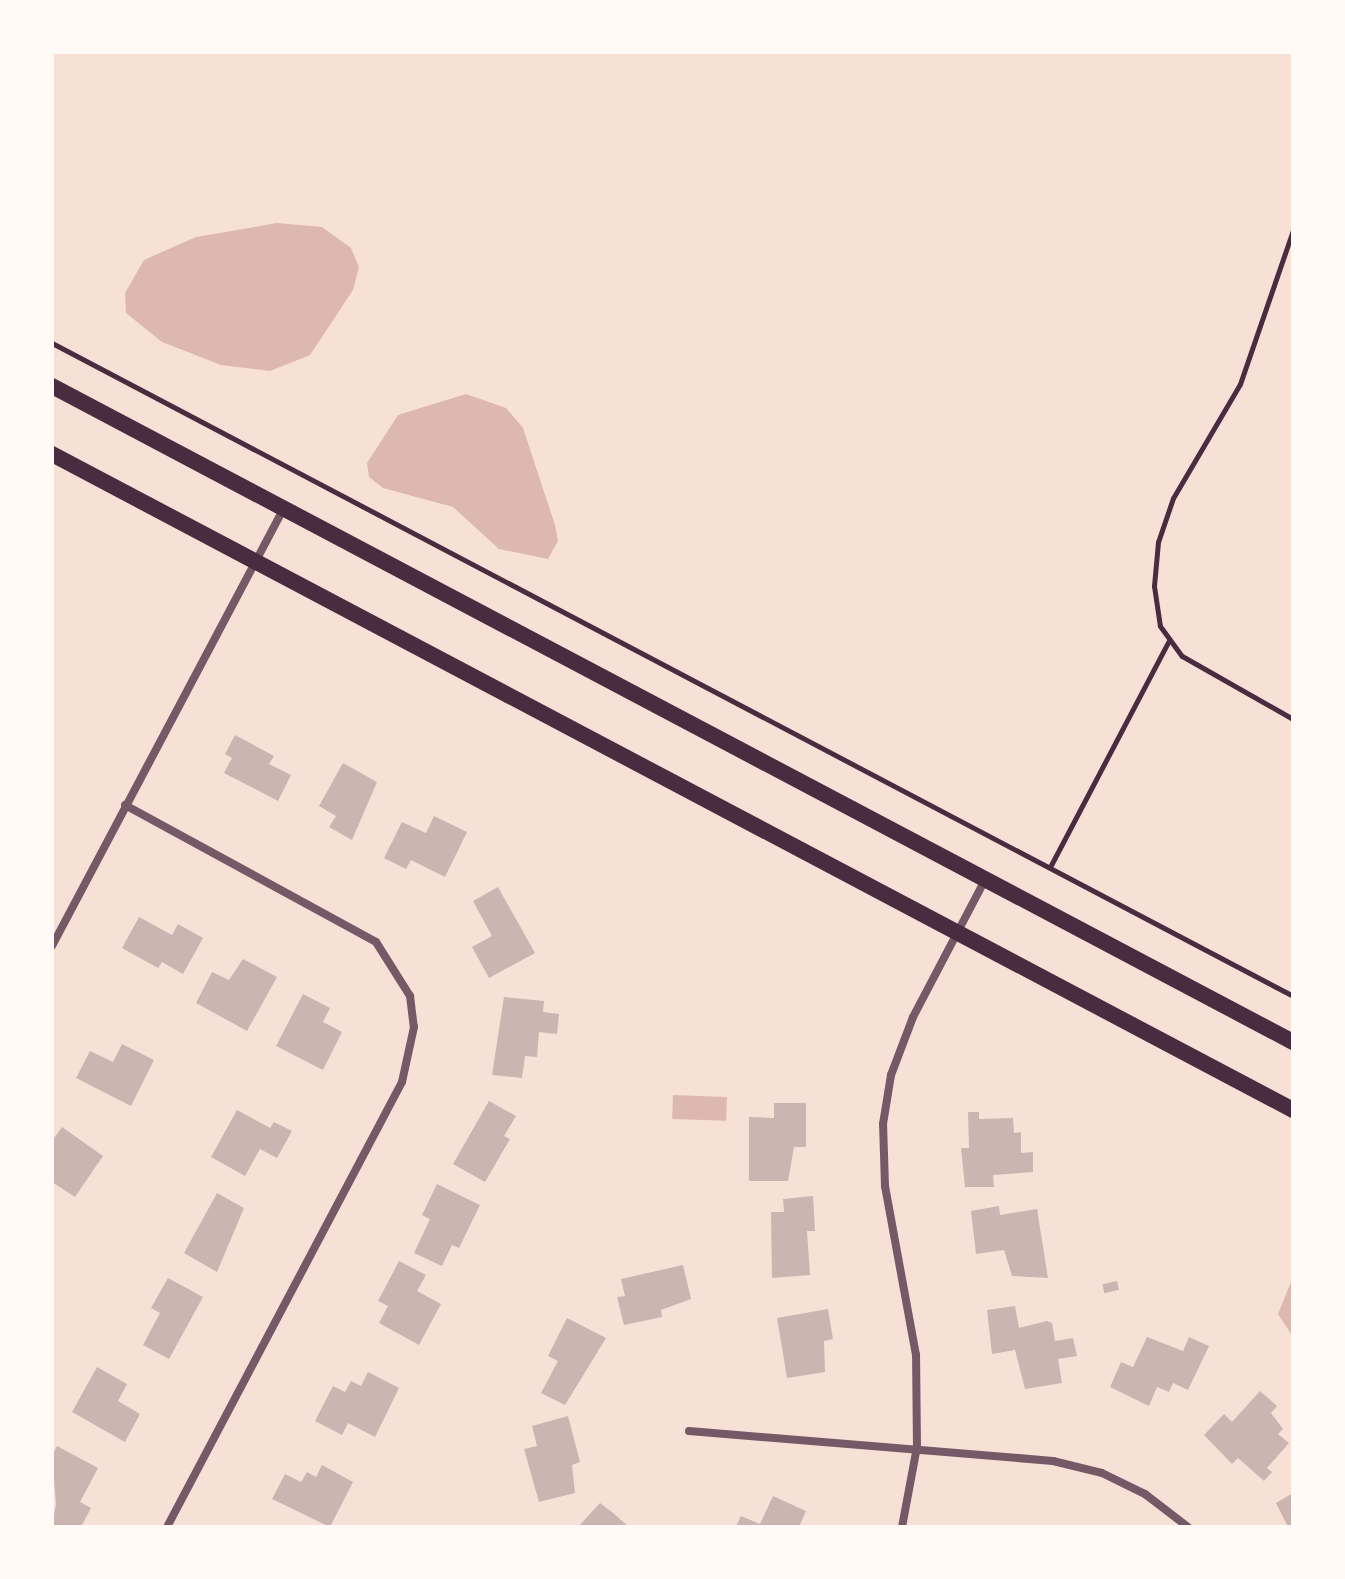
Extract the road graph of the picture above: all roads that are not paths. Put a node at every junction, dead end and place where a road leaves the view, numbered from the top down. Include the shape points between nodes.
1 (52, 386) edge
2 (52, 454) edge
3 (283, 509) junction
4 (255, 561) junction
5 (125, 805) junction
6 (985, 880) junction
7 (956, 931) junction
8 (52, 946) edge
9 (1293, 1042) edge
10 (1293, 1110) edge
11 (689, 1431) dead end
12 (917, 1447) junction
13 (167, 1527) edge
14 (902, 1527) edge
15 (1188, 1527) edge

1 - 3 main road
2 - 4 main road
3 - 4 street
3 - 6 main road
4 - 5 street
4 - 7 main road
5 - 8 street
5 - 13 street via 376,942 410,996 414,1027 402,1082
6 - 7 street
6 - 9 main road
7 - 10 main road
7 - 12 street via 891,1075 883,1124 885,1186 916,1355
11 - 12 street
12 - 14 street
12 - 15 street via 1053,1461 1102,1473 1145,1494

